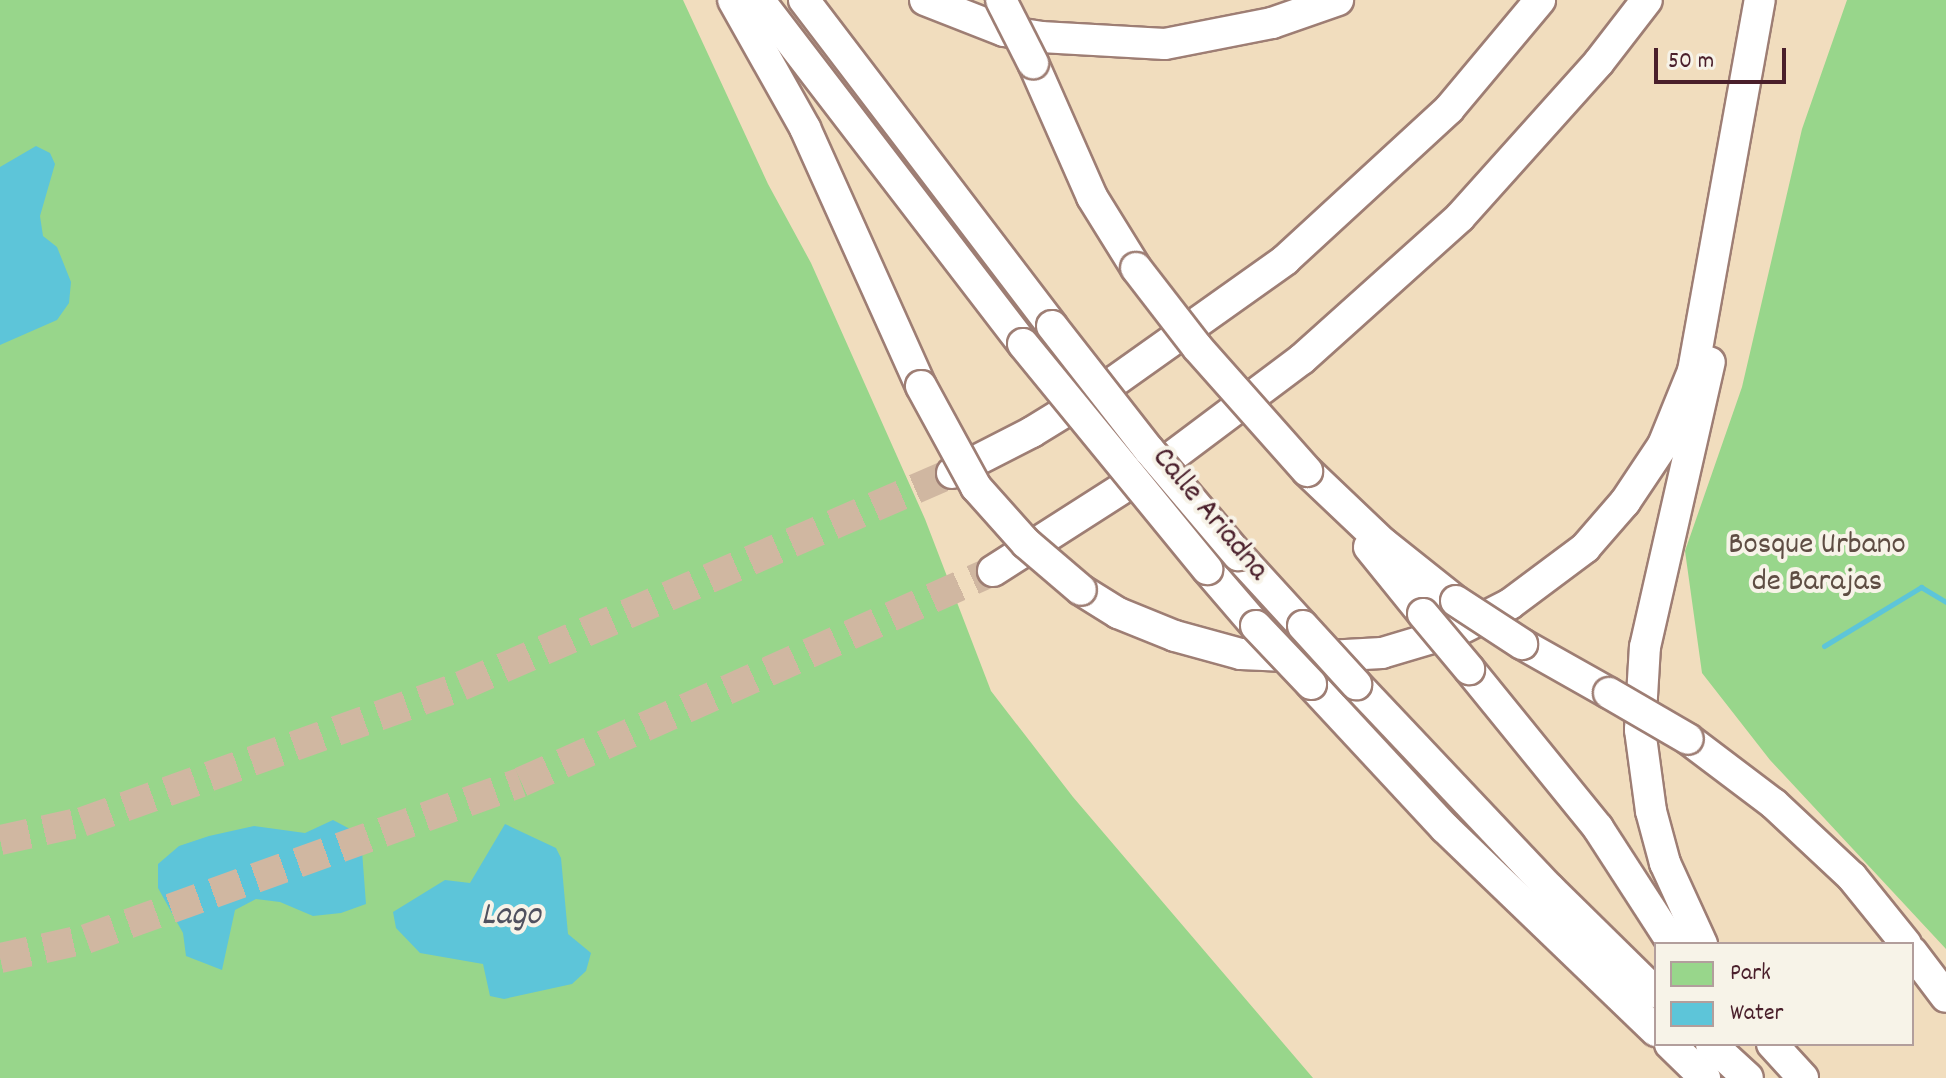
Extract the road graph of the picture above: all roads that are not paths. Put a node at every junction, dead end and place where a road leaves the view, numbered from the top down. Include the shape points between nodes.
1 (733, 0) edge
2 (759, 0) edge
3 (804, 0) edge
4 (925, 0) edge
5 (1001, 0) edge
6 (1338, 0) edge
7 (1540, 0) edge
8 (1647, 0) edge
9 (1760, 0) edge
10 (1738, 129) junction
11 (1307, 471) junction
12 (952, 473) tunnel mouth
13 (993, 571) tunnel mouth
14 (1672, 942) edge
15 (1701, 942) edge
16 (1904, 942) edge
17 (1914, 955) edge
18 (1654, 991) edge
19 (1946, 997) edge
20 (1654, 1029) edge
21 (1672, 1046) edge
22 (1713, 1046) edge
23 (1749, 1046) edge
24 (1774, 1046) edge
25 (1705, 1078) edge
26 (1748, 1078) edge
27 (1779, 1078) edge
28 (1803, 1078) edge

1 - 10 highway, bridge via 805,128 921,386 976,487 1018,535 1081,590 1118,613 1175,636 1241,654 1382,653 1459,630 1510,604 1585,548 1625,502 1663,445 1693,371
2 - 20 highway, Calle Ariadna, bridge via 1023,344 1256,626 1445,828
3 - 18 highway, Calle Ariadna, bridge via 1052,326 1238,555 1550,889
4 - 6 highway via 1004,31 1165,44 1272,23
5 - 11 highway, bridge via 1092,197 1136,268 1197,347
7 - 12 highway via 1449,109 1285,260 1115,381
8 - 13 highway via 1599,62 1460,217 1302,359 1170,458
9 - 10 highway
10 - 15 highway via 1723,283 1703,406 1645,647 1640,730 1651,811 1665,863
11 - 14 highway, bridge via 1598,828
11 - 16 highway, bridge via 1383,543 1456,601 1688,739 1774,804 1852,877
17 - 19 highway
21 - 25 highway
22 - 26 highway
23 - 27 highway
24 - 28 highway

